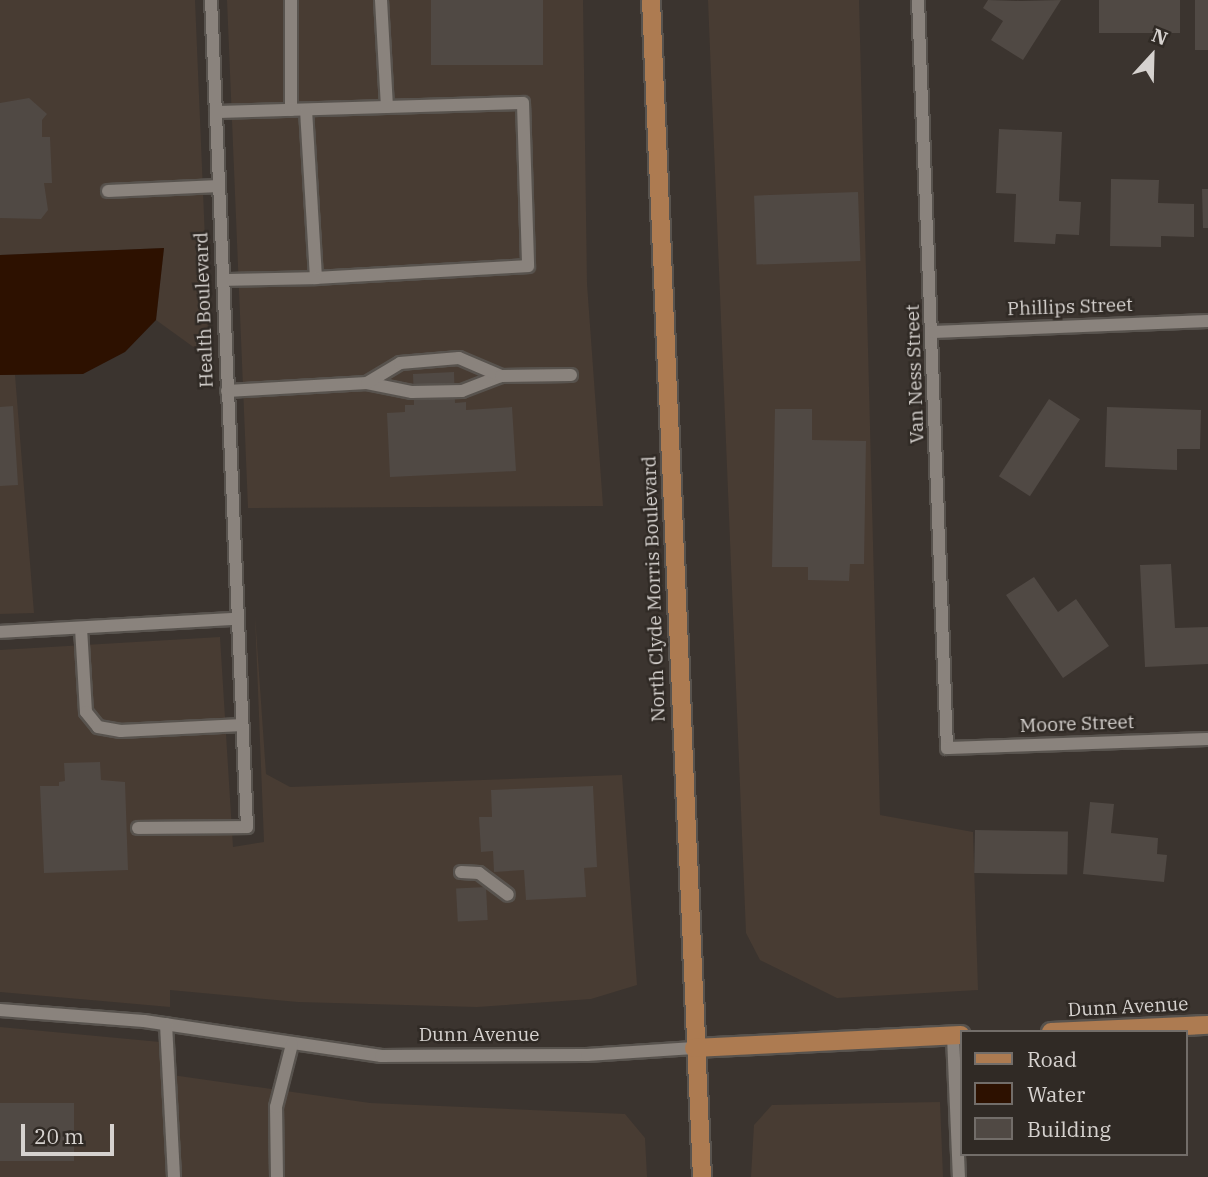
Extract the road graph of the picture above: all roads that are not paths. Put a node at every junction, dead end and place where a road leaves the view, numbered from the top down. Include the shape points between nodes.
1 (211, 0) edge
2 (291, 0) edge
3 (381, 0) edge
4 (651, 0) edge
5 (918, 0) edge
6 (387, 107) junction
7 (291, 110) junction
8 (306, 110) junction
9 (216, 112) junction
10 (219, 186) junction
11 (108, 191) dead end
12 (316, 278) junction
13 (223, 280) junction
14 (1208, 321) edge
15 (933, 332) junction
16 (571, 374) dead end
17 (501, 376) junction
18 (367, 383) junction
19 (227, 391) junction
20 (236, 619) junction
21 (81, 628) junction
22 (0, 632) edge
23 (242, 725) junction
24 (1208, 739) edge
25 (947, 748) joint
26 (138, 828) dead end
27 (461, 872) dead end
28 (508, 895) dead end
29 (0, 1010) edge
30 (166, 1024) junction
31 (1208, 1025) edge
32 (1096, 1030) edge
33 (957, 1035) edge
34 (292, 1044) junction
35 (694, 1048) junction
36 (174, 1177) edge
37 (277, 1177) edge
38 (702, 1177) edge
39 (959, 1177) edge

1 - 9 street, Health Boulevard
2 - 7 street
3 - 6 street
4 - 35 main road, North Clyde Morris Boulevard
5 - 15 street, Van Ness Street
6 - 8 street
6 - 12 street via 523,103 528,266
7 - 8 street
7 - 9 street
8 - 12 street
9 - 10 street, Health Boulevard
10 - 11 street
10 - 13 street, Health Boulevard
12 - 13 street
13 - 19 street, Health Boulevard
14 - 15 street, Phillips Street
15 - 25 street, Van Ness Street
16 - 17 street
17 - 18 street via 462,391 412,392
17 - 18 street via 459,358 400,363
18 - 19 street
19 - 20 street, Health Boulevard
20 - 21 street
20 - 23 street, Health Boulevard
21 - 22 street
21 - 23 street via 86,712 98,727 121,731
23 - 26 street, Health Boulevard via 247,827
24 - 25 street, Moore Street
27 - 28 street via 479,873
29 - 30 street, Dunn Avenue
30 - 34 street, Dunn Avenue
30 - 36 street
31 - 32 main road, Dunn Avenue
33 - 35 main road, Dunn Avenue
33 - 39 street
34 - 35 street, Dunn Avenue via 381,1056
34 - 37 street via 276,1107
35 - 38 main road, North Clyde Morris Boulevard

